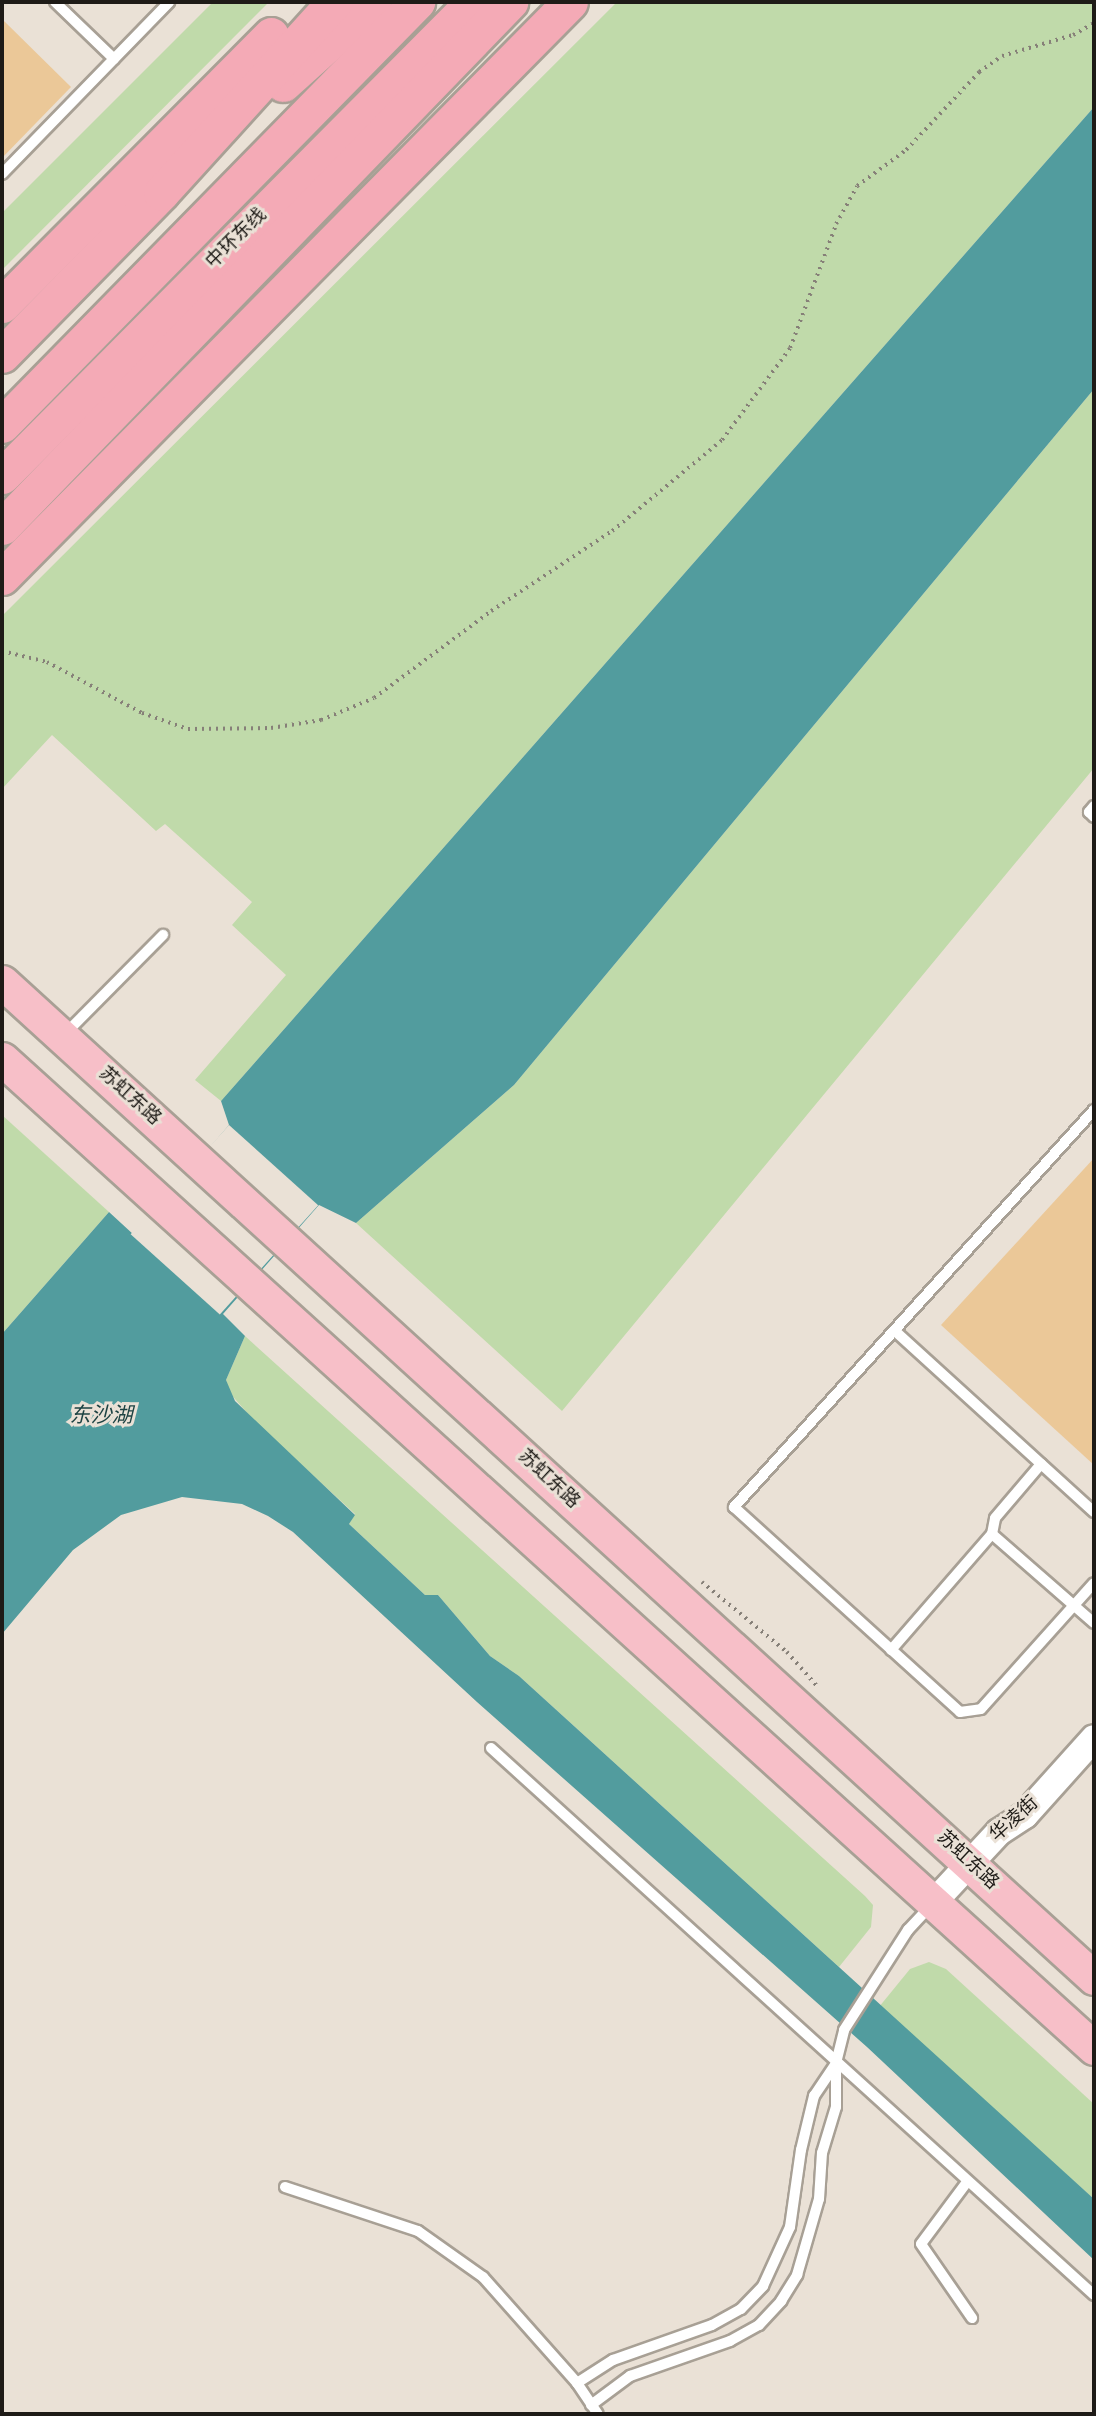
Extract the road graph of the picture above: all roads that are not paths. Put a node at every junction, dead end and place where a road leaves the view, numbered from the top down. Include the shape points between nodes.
1 (55, 2) edge
2 (169, 2) edge
3 (305, 2) edge
4 (334, 2) edge
5 (374, 2) edge
6 (416, 2) edge
7 (473, 2) edge
8 (510, 2) edge
9 (569, 2) edge
10 (114, 59) junction
11 (2, 174) edge
12 (162, 193) junction
13 (233, 289) junction
14 (2, 305) edge
15 (2, 355) edge
16 (2, 425) edge
17 (2, 476) edge
18 (2, 527) edge
19 (2, 577) edge
20 (1094, 806) edge
21 (1094, 817) edge
22 (163, 935) dead end
23 (2, 982) edge
24 (62, 1037) junction
25 (2, 1059) edge
26 (1094, 1110) edge
27 (895, 1331) junction
28 (1041, 1464) junction
29 (1094, 1512) edge
30 (992, 1534) junction
31 (1094, 1583) edge
32 (1075, 1605) junction
33 (1094, 1623) edge
34 (891, 1650) junction
35 (1094, 1738) edge
36 (491, 1748) dead end
37 (970, 1864) junction
38 (934, 1902) junction
39 (1094, 1978) edge
40 (1094, 2048) edge
41 (836, 2063) junction
42 (967, 2182) junction
43 (285, 2187) dead end
44 (1094, 2295) edge
45 (972, 2318) dead end
46 (577, 2383) junction
47 (594, 2409) edge

1 - 10 lane
2 - 10 lane
3 - 14 highway
4 - 12 highway
5 - 12 highway
6 - 16 highway, 中环东线
7 - 17 highway, 中环东线
8 - 13 highway
9 - 13 highway via 497,57
9 - 19 highway
10 - 11 lane
12 - 15 highway
13 - 18 highway
20 - 21 lane via 1089,812
22 - 24 lane
23 - 24 main road, 苏虹东路
24 - 37 main road, 苏虹东路
25 - 38 main road
26 - 27 lane
27 - 28 lane
27 - 34 lane via 734,1507
28 - 29 lane
28 - 30 lane via 995,1518
30 - 32 lane
30 - 34 lane
31 - 32 lane
32 - 33 lane
32 - 34 lane via 981,1709 970,1713 949,1707
35 - 37 street, 华凌街 via 1025,1815 999,1832
36 - 41 lane
37 - 38 street, 华凌街
37 - 39 main road, 苏虹东路
38 - 40 main road
38 - 41 lane via 908,1930 844,2030
41 - 42 lane
41 - 46 lane via 814,2096 800,2150 790,2227 763,2286 740,2309 712,2325 612,2360
41 - 47 lane via 836,2107 822,2153 819,2199 797,2276 780,2301 759,2325 730,2341 630,2376
42 - 44 lane
42 - 45 lane via 921,2244
43 - 46 lane via 418,2231 483,2277
46 - 47 lane

